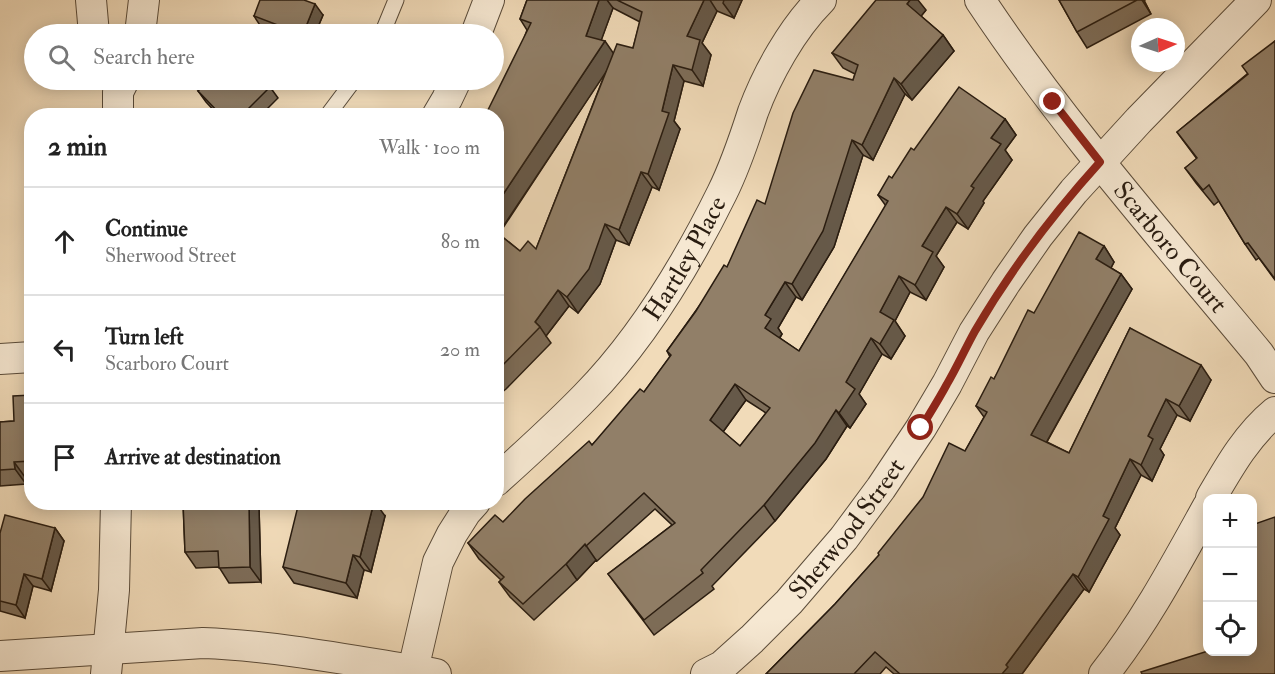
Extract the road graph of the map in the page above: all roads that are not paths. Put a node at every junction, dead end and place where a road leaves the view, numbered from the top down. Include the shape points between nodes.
1 (92, 0) edge
2 (144, 0) edge
3 (396, 0) edge
4 (489, 0) edge
5 (821, 0) edge
6 (980, 0) edge
7 (1257, 0) edge
8 (93, 24) edge
9 (141, 24) edge
10 (386, 24) edge
11 (480, 24) edge
12 (346, 90) edge
13 (451, 90) edge
14 (333, 108) edge
15 (442, 108) edge
16 (1100, 162) junction
17 (24, 358) edge
18 (0, 359) edge
19 (1275, 378) edge
20 (1275, 412) edge
21 (504, 474) edge
22 (1213, 494) edge
23 (116, 510) edge
24 (468, 510) edge
25 (1203, 515) edge
26 (0, 656) edge
27 (107, 661) edge
28 (424, 672) edge
29 (706, 674) edge
30 (1104, 674) edge

1 - 8 street
2 - 9 street
3 - 10 lane
4 - 11 street
5 - 21 street, Hartley Place via 772,71 724,190 668,293 587,395
6 - 16 street, Scarboro Court
7 - 16 street, Sherwood Street
12 - 14 lane
13 - 15 street
16 - 19 street, Scarboro Court
16 - 29 street, Sherwood Street via 1045,227 1006,282 921,428 844,538 752,639 722,666
17 - 18 street
20 - 22 street via 1245,443
23 - 27 street
24 - 28 street via 438,562
25 - 30 street
26 - 27 street
27 - 28 street via 203,643 233,644

